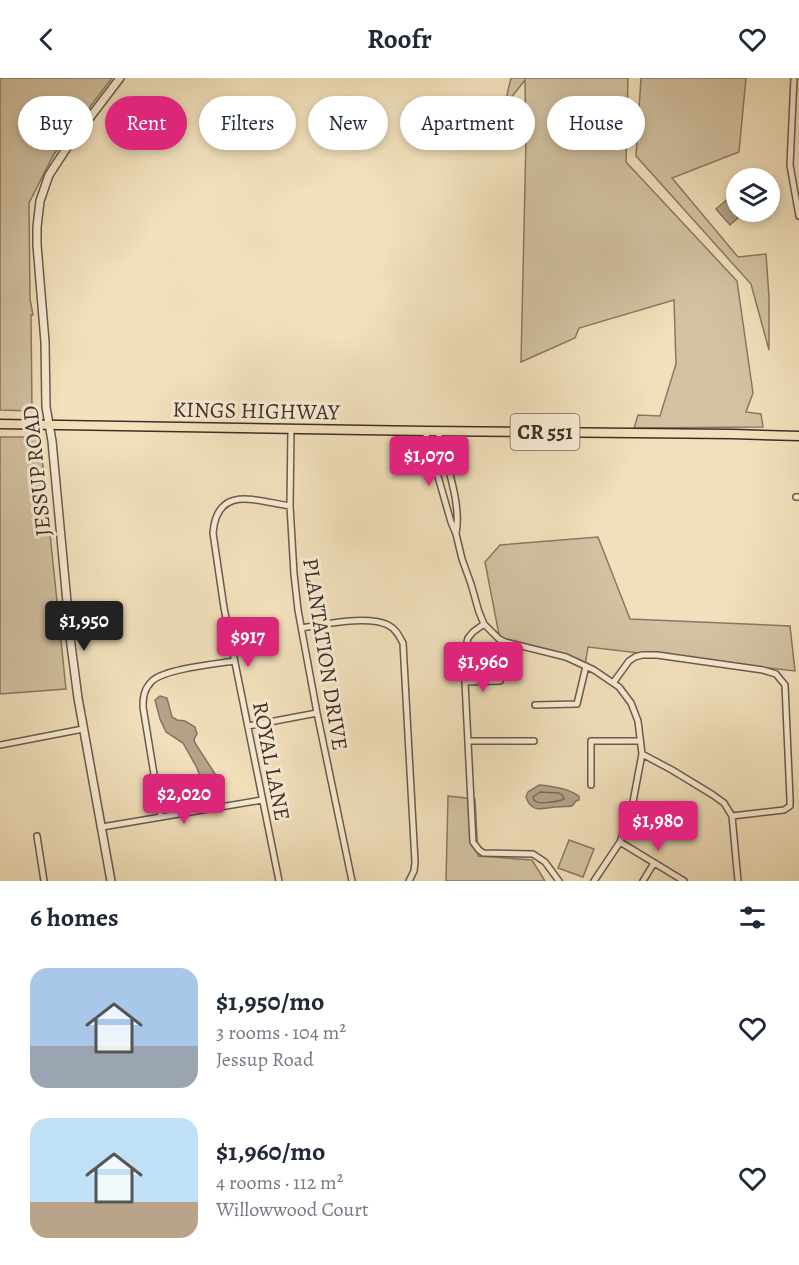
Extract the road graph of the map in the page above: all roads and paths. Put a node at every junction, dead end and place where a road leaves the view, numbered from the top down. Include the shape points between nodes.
1 (120, 78) edge
2 (794, 78) edge
3 (799, 216) edge
4 (0, 424) edge
5 (49, 425) junction
6 (291, 429) junction
7 (425, 431) junction
8 (438, 431) junction
9 (799, 436) edge
10 (290, 506) junction
11 (456, 534) junction
12 (484, 624) junction
13 (302, 628) junction
14 (234, 660) junction
15 (586, 666) junction
16 (500, 681) dead end
17 (465, 682) junction
18 (613, 683) junction
19 (535, 705) dead end
20 (317, 712) junction
21 (248, 726) junction
22 (83, 729) junction
23 (468, 741) junction
24 (534, 741) dead end
25 (640, 741) junction
26 (0, 745) edge
27 (642, 754) junction
28 (591, 784) dead end
29 (262, 800) junction
30 (732, 816) junction
31 (161, 817) junction
32 (102, 827) junction
33 (37, 836) dead end
34 (620, 842) junction
35 (654, 863) junction
36 (44, 881) edge
37 (111, 881) edge
38 (279, 881) edge
39 (352, 881) edge
40 (409, 881) edge
41 (560, 881) edge
42 (594, 881) edge
43 (643, 881) edge
44 (684, 881) edge
45 (738, 881) edge

1 - 5 street, JESSUP ROAD via 49,175 40,201 37,245
2 - 3 street via 790,165
4 - 5 main road, KINGS HIGHWAY / CR 551
5 - 6 main road, KINGS HIGHWAY / CR 551
5 - 22 street, JESSUP ROAD
6 - 7 main road, KINGS HIGHWAY / CR 551
6 - 10 street, PLANTATION DRIVE
7 - 8 main road, KINGS HIGHWAY / CR 551
7 - 11 street
8 - 9 main road, KINGS HIGHWAY / CR 551
8 - 11 street via 458,508
10 - 13 street, PLANTATION DRIVE
10 - 14 street, ROYAL LANE via 233,500 225,503 214,522
11 - 12 street
12 - 15 street via 506,642
12 - 17 street via 468,638
13 - 20 street, PLANTATION DRIVE
13 - 40 street via 380,622 398,633 403,644 415,862
14 - 21 street, ROYAL LANE
14 - 31 street via 174,672 153,680 147,687 143,707
15 - 18 street
15 - 19 street via 577,704
16 - 17 street
17 - 23 street
18 - 25 street via 631,704
18 - 30 street via 629,661 642,655 756,669 781,679 785,685 790,806 777,812
20 - 21 street
20 - 39 street, PLANTATION DRIVE
21 - 29 street, ROYAL LANE
22 - 26 street
22 - 32 street, JESSUP ROAD
23 - 24 street
23 - 41 street via 473,842 483,853 533,854
25 - 27 street
25 - 28 street via 591,741
27 - 30 street via 724,802
27 - 34 street via 633,807
29 - 31 street
29 - 38 street, ROYAL LANE
30 - 45 street
31 - 32 street
32 - 37 street, JESSUP ROAD
33 - 36 street
34 - 35 street
34 - 42 street
35 - 43 street
35 - 44 street

